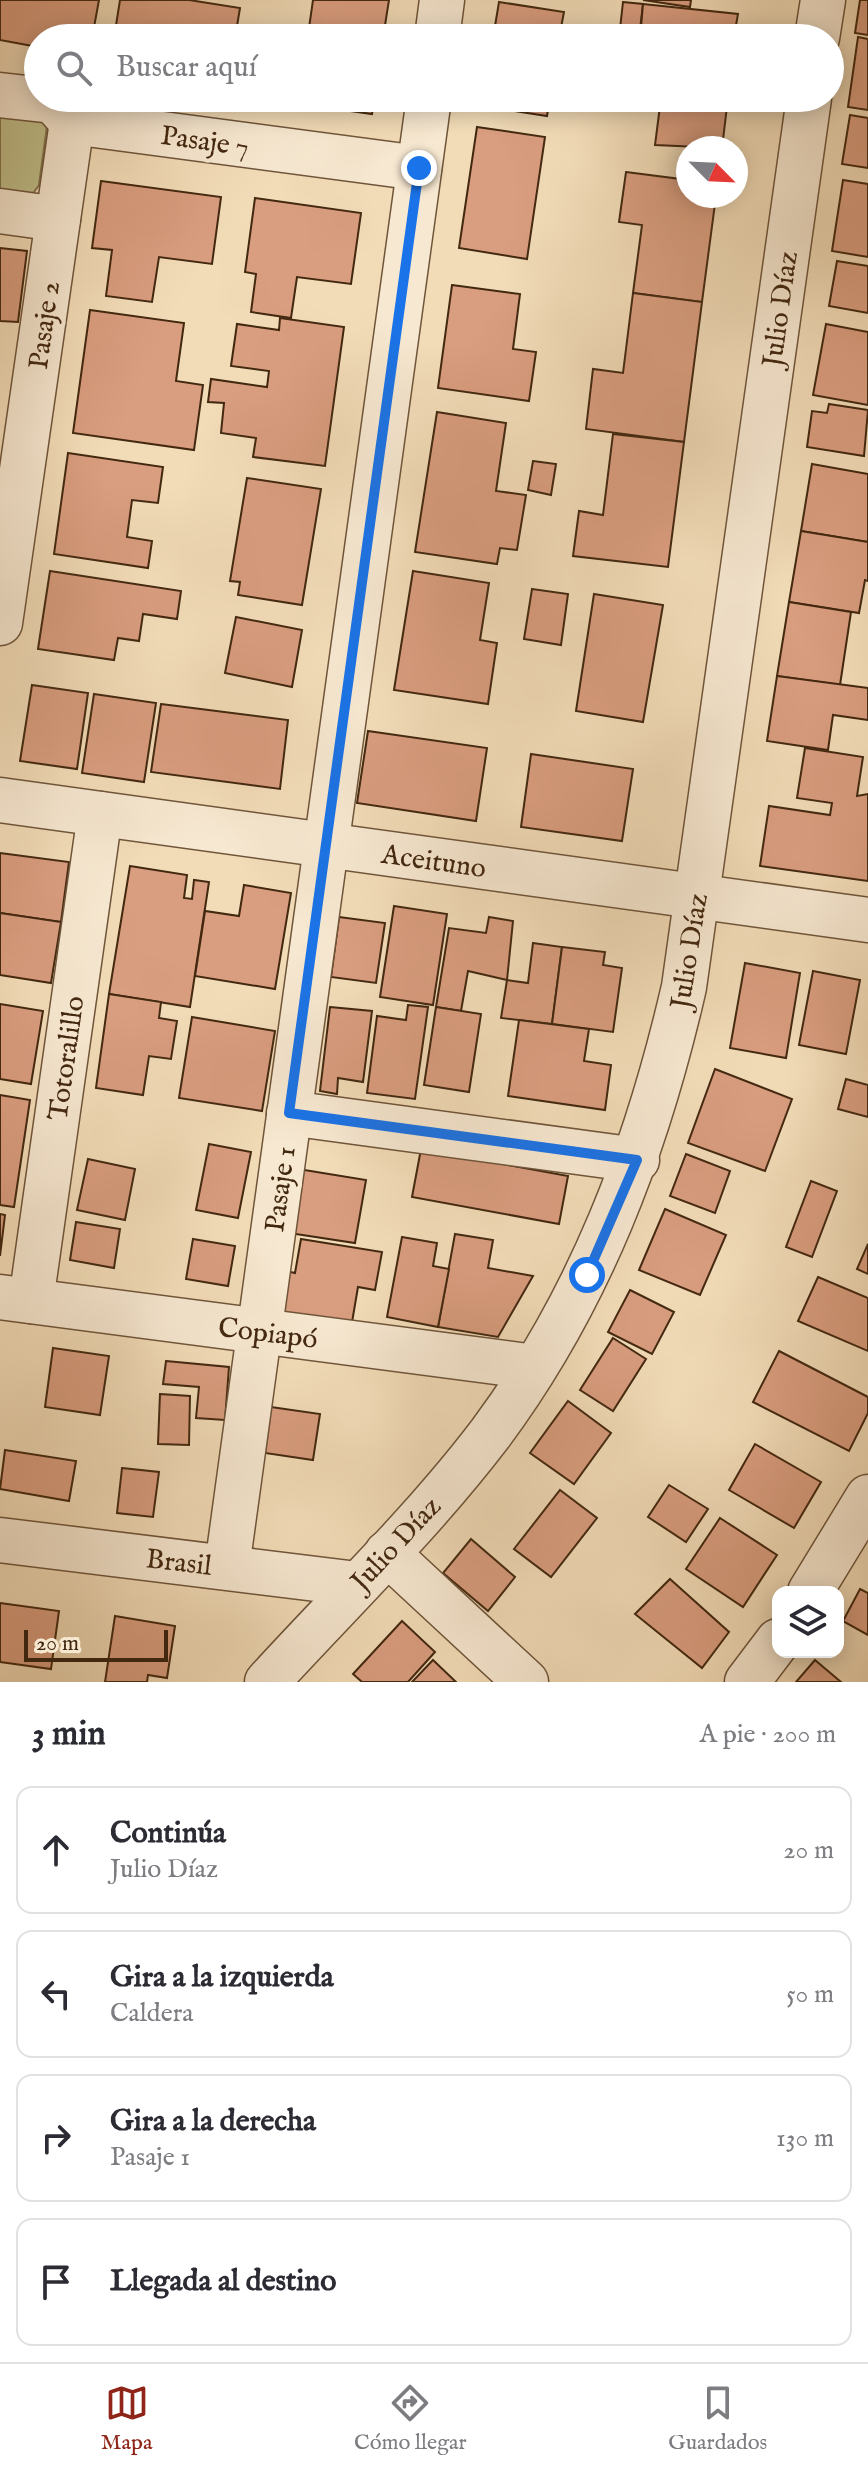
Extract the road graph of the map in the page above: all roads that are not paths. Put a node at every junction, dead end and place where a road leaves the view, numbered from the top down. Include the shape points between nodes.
1 (442, 0) edge
2 (823, 0) edge
3 (439, 24) edge
4 (819, 24) edge
5 (0, 95) edge
6 (24, 98) edge
7 (63, 112) edge
8 (427, 112) edge
9 (807, 112) edge
10 (72, 122) junction
11 (419, 168) junction
12 (0, 211) edge
13 (58, 219) junction
14 (0, 623) edge
15 (0, 800) edge
16 (100, 814) junction
17 (326, 846) junction
18 (697, 896) junction
19 (868, 920) edge
20 (289, 1113) junction
21 (637, 1160) junction
22 (15, 1299) edge
23 (260, 1331) junction
24 (535, 1367) junction
25 (868, 1497) edge
26 (0, 1540) edge
27 (387, 1553) junction
28 (227, 1567) junction
29 (357, 1584) junction
30 (814, 1586) edge
31 (772, 1649) edge
32 (267, 1682) edge
33 (526, 1682) edge
34 (747, 1682) edge

1 - 3 street
2 - 4 street
5 - 6 street, Pasaje 7
7 - 10 street, Pasaje 7
8 - 11 street, Pasaje 1
9 - 18 street, Julio Díaz
10 - 11 street, Pasaje 7
10 - 13 street, Pasaje 2
11 - 17 street, Pasaje 1
12 - 13 street
13 - 14 street, Pasaje 2
15 - 16 street, Aceituno
16 - 17 street, Aceituno
16 - 22 street, Totoralillo
17 - 18 street, Aceituno
17 - 20 street, Pasaje 1
18 - 19 street, Aceituno
18 - 21 street, Julio Díaz via 664,1075
20 - 21 street
20 - 23 street, Pasaje 1
21 - 24 street, Julio Díaz via 587,1275
22 - 23 street, Copiapó
23 - 24 street, Copiapó
23 - 28 street, Pasaje 1
24 - 27 street, Julio Díaz via 490,1433
25 - 30 street
26 - 28 street, Brasil
27 - 29 street, Julio Díaz
27 - 33 street
28 - 29 street, Brasil
29 - 32 street, Julio Díaz
31 - 34 street

